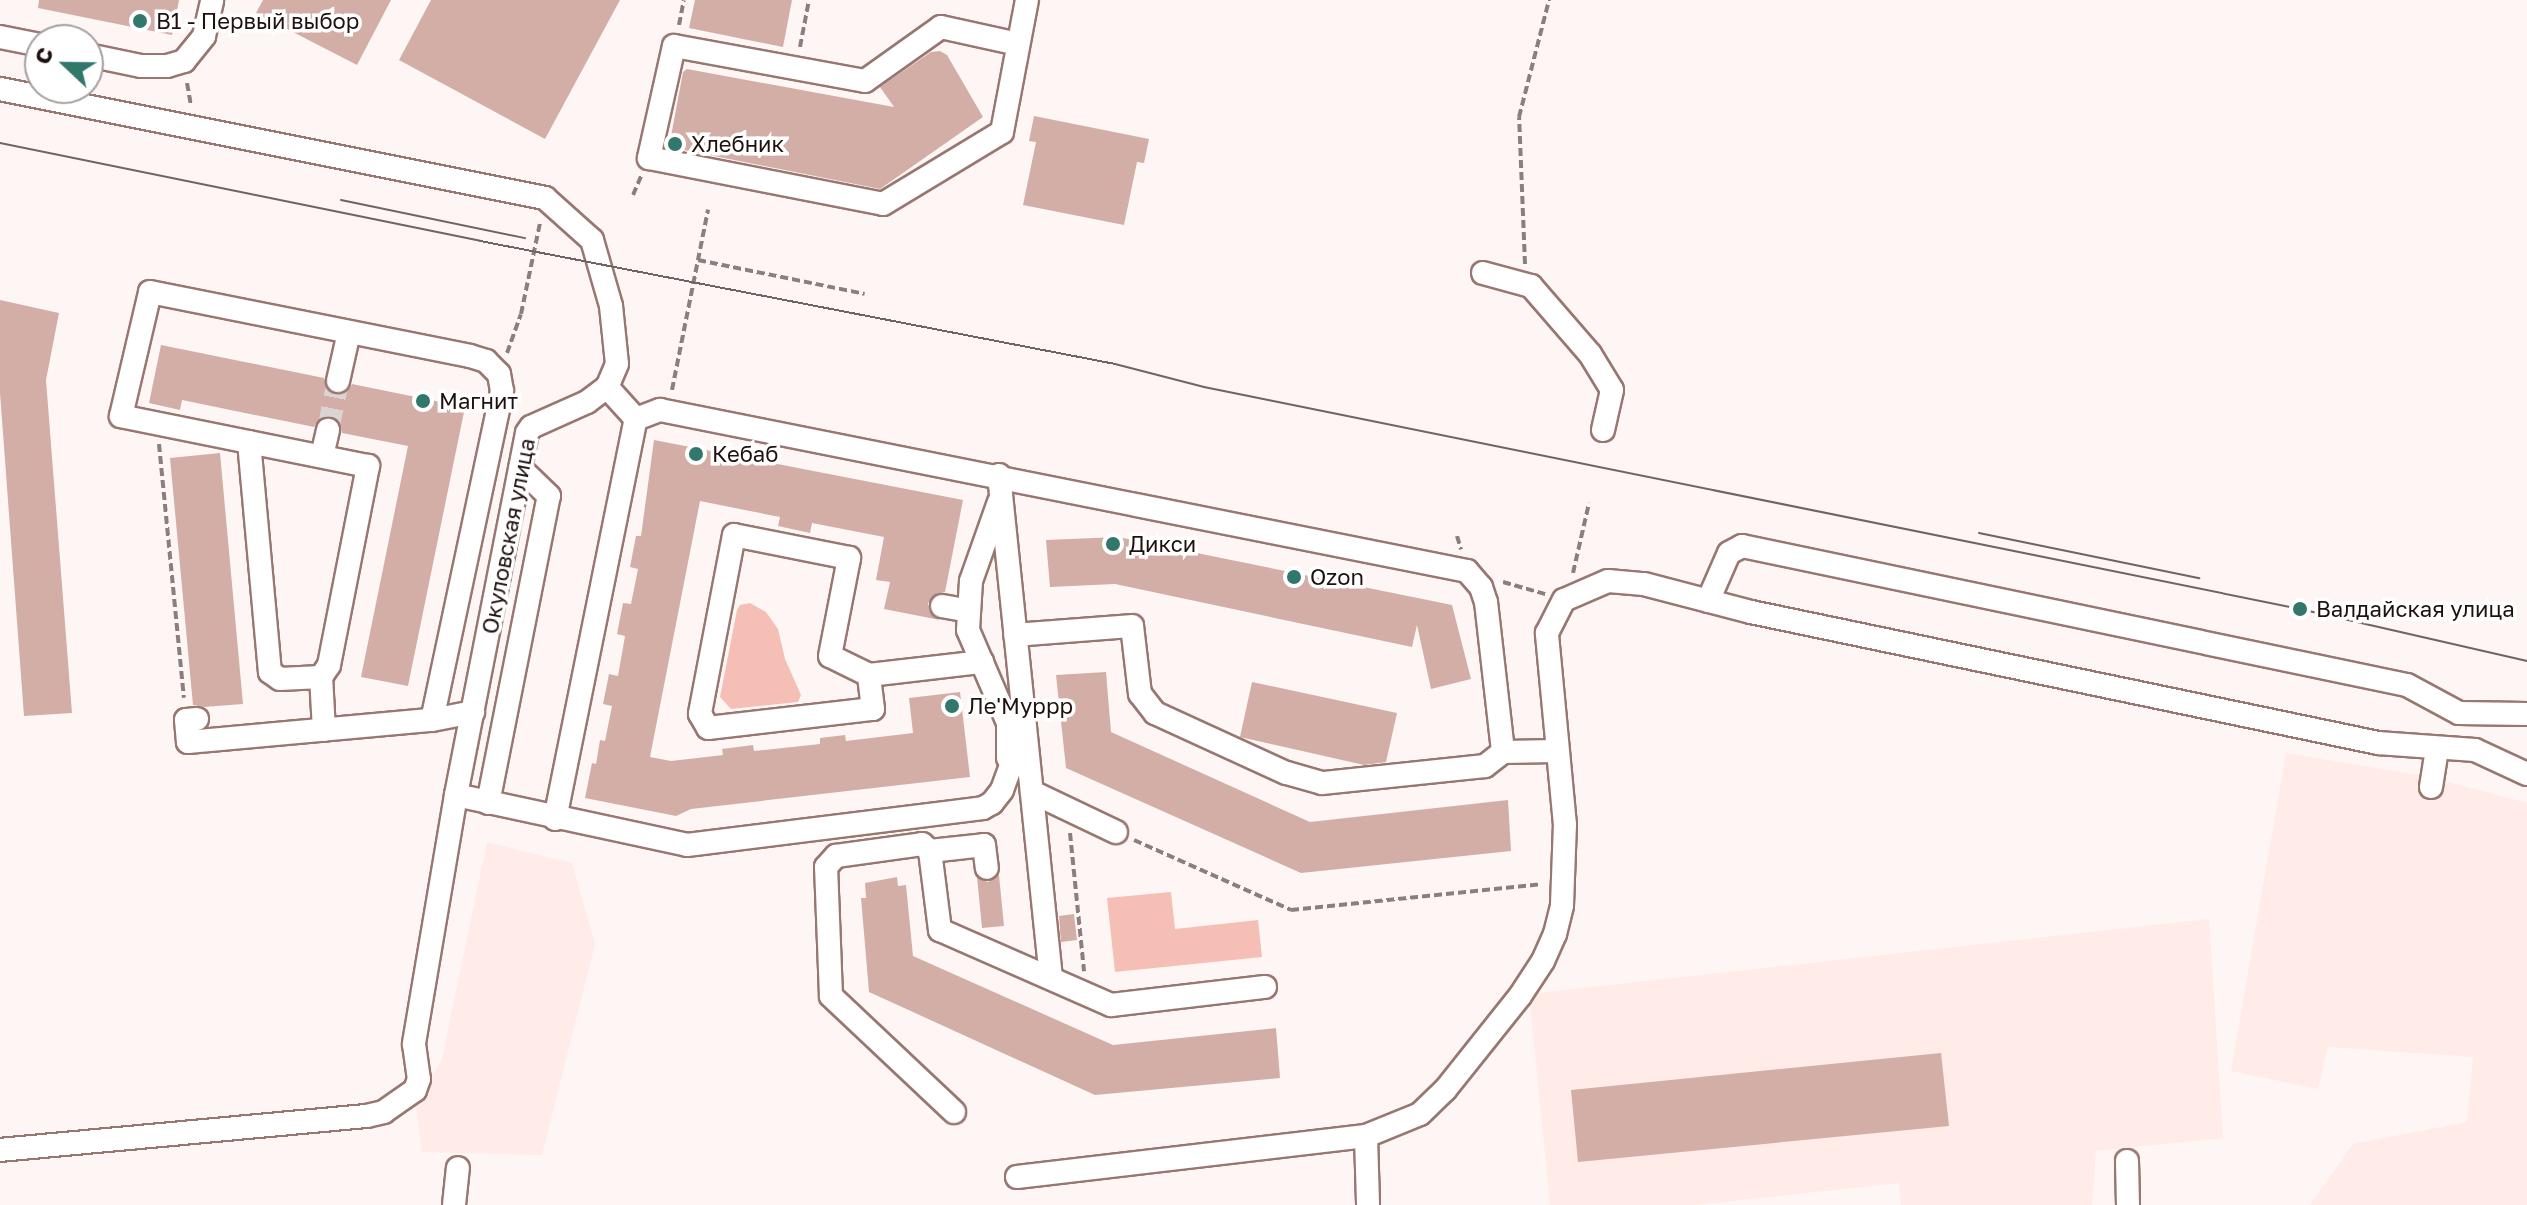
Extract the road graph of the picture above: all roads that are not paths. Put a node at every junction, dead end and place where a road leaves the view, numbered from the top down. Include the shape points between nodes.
1 (212, 0) edge
2 (1027, 0) edge
3 (0, 37) edge
4 (24, 42) edge
5 (1018, 44) junction
6 (104, 58) edge
7 (0, 89) edge
8 (1483, 273) dead end
9 (349, 332) junction
10 (338, 381) tunnel mouth
11 (607, 387) junction
12 (636, 419) junction
13 (328, 430) tunnel mouth
14 (1603, 430) dead end
15 (249, 442) junction
16 (322, 456) junction
17 (520, 468) junction
18 (1000, 486) junction
19 (1708, 601) junction
20 (942, 606) dead end
21 (969, 611) junction
22 (1015, 635) junction
23 (982, 662) junction
24 (869, 675) junction
25 (321, 677) junction
26 (473, 712) junction
27 (2527, 714) edge
28 (192, 720) road end
29 (432, 720) junction
30 (1025, 727) junction
31 (324, 730) junction
32 (2437, 750) junction
33 (1556, 751) junction
34 (1503, 752) junction
35 (2527, 774) edge
36 (1007, 776) junction
37 (2431, 787) dead end
38 (1032, 792) junction
39 (456, 795) junction
40 (488, 803) junction
41 (555, 819) junction
42 (1116, 832) road end
43 (930, 851) junction
44 (987, 868) dead end
45 (1051, 978) junction
46 (1265, 987) dead end
47 (954, 1112) dead end
48 (1366, 1136) junction
49 (0, 1150) edge
50 (2127, 1161) dead end
51 (458, 1168) dead end
52 (1017, 1177) dead end
53 (454, 1205) edge
54 (1368, 1205) edge
55 (2128, 1205) edge

1 - 6 street via 204,36 184,61 141,66
2 - 5 street
3 - 4 street
5 - 5 street via 941,27 865,81 674,46 649,158 883,204 1002,132
7 - 11 street via 545,198 592,240 611,306 617,364
8 - 14 street via 1531,286 1590,354 1612,390
9 - 10 street
9 - 15 street via 150,292 121,416
9 - 29 street via 470,356 486,361 499,374 502,391
11 - 12 street
11 - 17 street, Окуловская улица via 531,427
12 - 18 street via 660,410
12 - 41 street
13 - 16 street
15 - 16 street
15 - 25 street via 270,672 280,679
16 - 25 street via 368,466 329,665
17 - 26 street, Окуловская улица
17 - 40 street via 549,496
18 - 21 street via 971,581
18 - 22 street
18 - 34 street via 1467,571 1486,602
19 - 27 street via 1729,553 1742,546 2407,685 2459,713
19 - 32 street via 2276,723
19 - 33 street via 1644,584 1608,581 1564,600 1547,633
20 - 21 street
21 - 23 street via 968,630
22 - 30 street
22 - 34 street via 1132,626 1140,694 1155,713 1286,773 1322,783 1485,766
23 - 24 street
23 - 36 street via 1008,723
24 - 24 street via 830,656 849,558 734,535 700,714 708,728 873,709
25 - 31 street
26 - 29 street
26 - 39 street, Окуловская улица
28 - 31 street via 188,742
29 - 31 street
30 - 36 street
30 - 38 street
32 - 35 street via 2475,750
32 - 37 street
33 - 34 street
33 - 48 street via 1565,825 1555,934 1520,996 1445,1090 1420,1114
36 - 41 street via 992,803 983,808 687,845
38 - 42 street
38 - 45 street
39 - 40 street
39 - 49 street, Окуловская улица via 414,1044 419,1079 415,1090 384,1112
40 - 41 street
43 - 44 street via 984,845
43 - 45 street via 940,930
43 - 47 street via 922,844 836,856 826,867 831,996
45 - 46 street via 1111,1005
48 - 52 street
48 - 54 street
50 - 55 street
51 - 53 street

